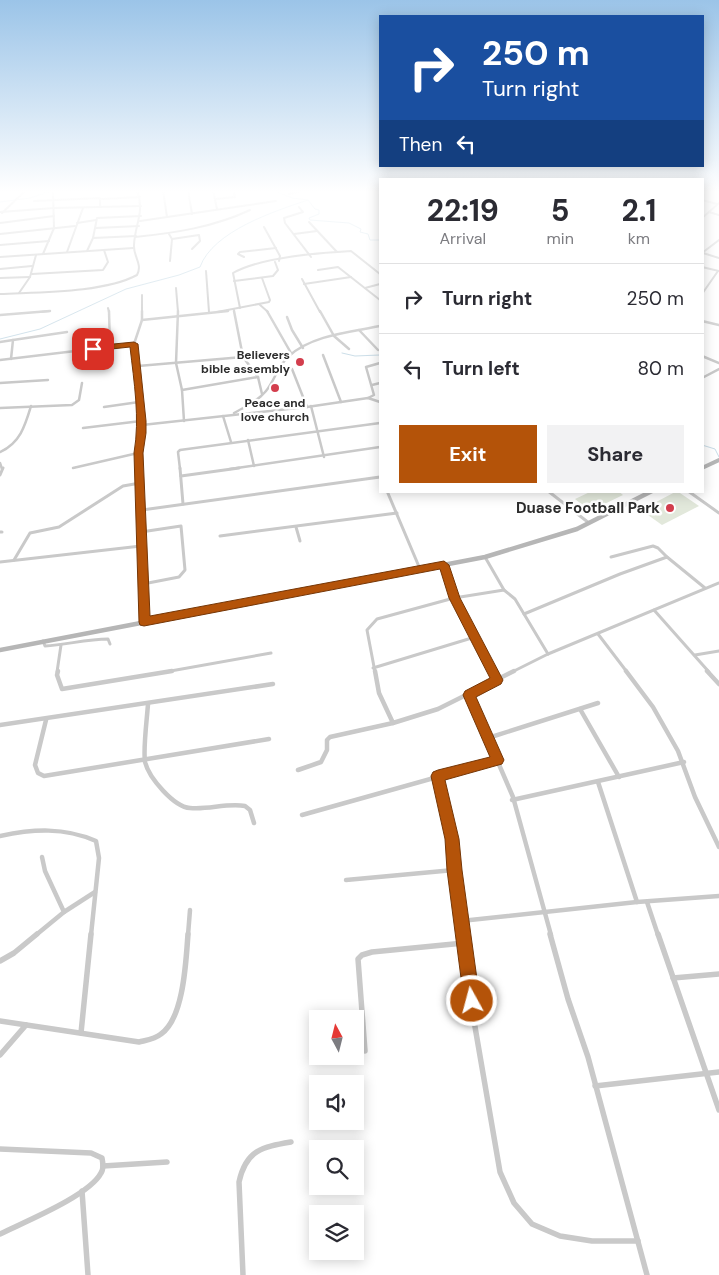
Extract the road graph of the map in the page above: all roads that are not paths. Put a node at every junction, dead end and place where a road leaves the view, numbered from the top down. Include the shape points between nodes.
1 (45, 250) edge
2 (104, 250) junction
3 (111, 250) edge
4 (133, 250) edge
5 (171, 250) edge
6 (262, 250) edge
7 (277, 250) edge
8 (305, 250) edge
9 (332, 250) edge
10 (87, 251) joint
11 (67, 252) joint
12 (334, 252) junction
13 (43, 254) junction
14 (704, 254) edge
15 (36, 255) junction
16 (0, 257) edge
17 (244, 257) dead end
18 (311, 257) junction
19 (719, 258) edge
20 (170, 261) dead end
21 (279, 261) junction
22 (275, 262) junction
23 (32, 266) junction
24 (0, 268) edge
25 (704, 268) edge
26 (318, 270) dead end
27 (206, 271) dead end
28 (718, 271) edge
29 (379, 273) edge
30 (31, 275) junction
31 (352, 277) junction
32 (262, 278) junction
33 (0, 279) edge
34 (302, 279) dead end
35 (234, 281) junction
36 (304, 284) junction
37 (379, 284) edge
38 (176, 288) dead end
39 (365, 288) junction
40 (704, 291) edge
41 (19, 293) junction
42 (0, 294) edge
43 (142, 295) dead end
44 (379, 299) edge
45 (259, 304) junction
46 (108, 308) dead end
47 (240, 308) junction
48 (234, 310) junction
49 (50, 311) dead end
50 (209, 312) junction
51 (0, 315) edge
52 (178, 315) junction
53 (287, 317) dead end
54 (142, 320) junction
55 (704, 321) edge
56 (719, 325) edge
57 (379, 326) edge
58 (359, 330) junction
59 (67, 332) dead end
60 (334, 336) junction
61 (12, 340) junction
62 (0, 342) edge
63 (134, 344) junction
64 (110, 346) junction
65 (303, 348) junction
66 (349, 349) dead end
67 (378, 350) dead end
68 (76, 351) junction
69 (291, 353) junction
70 (323, 355) dead end
71 (243, 357) junction
72 (704, 357) edge
73 (11, 358) junction
74 (0, 360) edge
75 (176, 363) junction
76 (379, 363) edge
77 (719, 363) edge
78 (281, 365) junction
79 (138, 366) junction
80 (81, 368) dead end
81 (719, 369) edge
82 (258, 377) junction
83 (704, 377) edge
84 (48, 380) dead end
85 (82, 382) dead end
86 (0, 383) edge
87 (379, 383) edge
88 (372, 385) junction
89 (182, 390) junction
90 (262, 394) junction
91 (368, 398) junction
92 (139, 402) junction
93 (341, 402) junction
94 (379, 402) edge
95 (30, 406) junction
96 (309, 406) junction
97 (104, 407) dead end
98 (0, 408) edge
99 (232, 414) junction
100 (223, 416) junction
101 (184, 421) junction
102 (142, 423) junction
103 (379, 423) edge
104 (83, 428) dead end
105 (317, 432) junction
106 (248, 440) junction
107 (231, 442) junction
108 (379, 447) edge
109 (0, 452) edge
110 (138, 453) junction
111 (324, 457) junction
112 (719, 460) edge
113 (0, 463) edge
114 (254, 466) junction
115 (704, 467) edge
116 (73, 468) dead end
117 (0, 475) edge
118 (181, 476) junction
119 (379, 478) edge
120 (140, 483) junction
121 (388, 493) edge
122 (551, 493) edge
123 (648, 493) edge
124 (691, 493) edge
125 (183, 504) junction
126 (142, 510) junction
127 (397, 513) junction
128 (719, 513) edge
129 (589, 523) junction
130 (296, 527) junction
131 (141, 532) junction
132 (220, 536) dead end
133 (300, 542) dead end
134 (141, 546) junction
135 (485, 557) junction
136 (611, 557) dead end
137 (667, 557) junction
138 (14, 560) junction
139 (0, 562) edge
140 (444, 565) junction
141 (420, 569) junction
142 (143, 584) junction
143 (719, 584) edge
144 (705, 588) junction
145 (504, 590) junction
146 (454, 598) junction
147 (654, 610) junction
148 (524, 614) junction
149 (144, 622) junction
150 (87, 632) junction
151 (598, 634) junction
152 (475, 637) junction
153 (88, 639) junction
154 (43, 641) junction
155 (110, 644) dead end
156 (62, 645) junction
157 (0, 650) edge
158 (719, 651) edge
159 (271, 653) dead end
160 (548, 654) junction
161 (695, 655) junction
162 (373, 668) junction
163 (497, 680) junction
164 (273, 684) dead end
165 (719, 684) edge
166 (470, 695) junction
167 (598, 703) dead end
168 (148, 704) junction
169 (580, 709) junction
170 (46, 720) junction
171 (393, 723) junction
172 (0, 725) edge
173 (488, 738) junction
174 (269, 739) dead end
175 (498, 760) junction
176 (145, 761) junction
177 (684, 762) junction
178 (298, 770) dead end
179 (438, 776) junction
180 (619, 777) junction
181 (598, 782) junction
182 (512, 800) junction
183 (302, 815) dead end
184 (254, 823) dead end
185 (0, 836) edge
186 (719, 847) edge
187 (42, 857) dead end
188 (454, 870) junction
189 (346, 880) dead end
190 (96, 892) junction
191 (719, 896) edge
192 (637, 902) junction
193 (646, 902) junction
194 (190, 910) dead end
195 (64, 912) junction
196 (544, 912) junction
197 (461, 921) junction
198 (464, 943) junction
199 (0, 961) edge
200 (719, 974) edge
201 (673, 978) junction
202 (0, 1021) edge
203 (26, 1025) junction
204 (81, 1032) junction
205 (365, 1051) dead end
206 (0, 1055) edge
207 (719, 1072) edge
208 (707, 1073) junction
209 (594, 1086) junction
210 (719, 1110) edge
211 (290, 1142) dead end
212 (0, 1149) edge
213 (167, 1162) dead end
214 (104, 1166) junction
215 (82, 1191) junction
216 (0, 1234) edge
217 (638, 1241) junction
218 (88, 1275) edge
219 (243, 1275) edge
220 (647, 1275) edge

1 - 13 street
2 - 3 street
2 - 10 street
2 - 30 street via 108,262 102,270
4 - 41 street via 139,268 138,274 130,280 95,287
5 - 20 street
6 - 17 street via 238,254
7 - 21 street
8 - 18 street
9 - 12 street
10 - 11 street
11 - 13 street
12 - 18 street
12 - 29 street via 352,251
13 - 15 street
14 - 19 street
15 - 16 street
15 - 23 street
18 - 21 street
21 - 22 street
22 - 32 street via 276,273
22 - 35 street via 236,270
23 - 24 street
23 - 30 street
25 - 28 street
26 - 31 street via 338,267
27 - 50 street
28 - 40 street
30 - 33 street
30 - 41 street
31 - 36 street
31 - 39 street
32 - 35 street
32 - 45 street via 270,301
34 - 36 street
35 - 47 street
36 - 60 street
37 - 39 street
38 - 52 street
39 - 44 street
41 - 42 street
43 - 54 street
45 - 47 street
45 - 69 street via 268,310
46 - 64 street
47 - 48 street
48 - 50 street
48 - 71 street
49 - 51 street
50 - 52 street
52 - 54 street
52 - 75 street
53 - 65 street
54 - 63 street
55 - 56 street
57 - 58 street
58 - 60 street
58 - 67 street
59 - 61 street
60 - 65 street
60 - 66 street
61 - 62 street
61 - 73 street
63 - 64 street
63 - 79 street
64 - 68 street
65 - 69 street
68 - 73 street
68 - 80 street
69 - 78 street
70 - 93 street
71 - 75 street
71 - 82 street
72 - 77 street
73 - 74 street
75 - 79 street
75 - 89 street
76 - 88 street via 366,367
78 - 90 street
78 - 96 street via 292,369
79 - 92 street
81 - 83 street
82 - 89 street
82 - 90 street
84 - 86 street
85 - 95 street via 76,403
87 - 88 street
88 - 91 street via 374,395
89 - 101 street
90 - 99 street via 249,406
91 - 93 street
91 - 94 street
92 - 97 street
92 - 102 street
93 - 96 street
95 - 98 street
95 - 109 street via 23,433
96 - 99 street
96 - 105 street
99 - 100 street
100 - 101 street
100 - 107 street
101 - 102 street
102 - 104 street
102 - 110 street
103 - 105 street
105 - 106 street
105 - 111 street
106 - 107 street
106 - 114 street
107 - 118 street via 180,450
108 - 111 street
110 - 116 street
110 - 120 street
111 - 114 street
112 - 115 street
113 - 117 street via 3,468
114 - 118 street
118 - 125 street
119 - 125 street
120 - 126 street
120 - 138 street via 123,486 58,527 30,533
121 - 127 street
122 - 129 street
123 - 129 street
124 - 128 street
125 - 126 street
126 - 131 street
127 - 130 street
127 - 141 street
129 - 135 street
130 - 132 street
130 - 133 street
131 - 134 street
131 - 142 street via 181,526 185,563 185,570 179,577
134 - 138 street
134 - 142 street
135 - 140 street
135 - 145 street
136 - 137 street via 653,546
137 - 144 street
137 - 148 street
138 - 139 street
140 - 141 street
140 - 146 street
141 - 149 street
142 - 149 street
143 - 144 street
144 - 147 street
145 - 146 street
145 - 148 street via 515,599
146 - 152 street
146 - 162 street via 372,622 367,630
147 - 151 street
147 - 161 street
148 - 160 street
149 - 150 street
150 - 153 street
150 - 154 street
151 - 160 street
151 - 177 street via 653,707
152 - 162 street
152 - 163 street
153 - 155 street via 108,639
153 - 156 street
154 - 156 street via 45,646
154 - 157 street
156 - 159 street via 57,675 62,689
158 - 161 street
160 - 163 street
161 - 165 street
162 - 171 street via 379,693
163 - 166 street
164 - 168 street
166 - 171 street
166 - 173 street
167 - 169 street
168 - 170 street
168 - 176 street
169 - 173 street
169 - 180 street
170 - 172 street
170 - 176 street via 34,765 44,776
171 - 178 street via 330,737 321,762
173 - 175 street
174 - 176 street
175 - 179 street
175 - 182 street
176 - 184 street via 150,772 178,804 196,809 238,804 250,809
177 - 180 street
177 - 186 street via 695,796
179 - 183 street
179 - 188 street via 452,839
180 - 181 street
181 - 182 street
181 - 192 street
182 - 196 street
185 - 190 street via 32,830 64,830 96,842 99,858
187 - 195 street
188 - 189 street
188 - 197 street
190 - 195 street
190 - 204 street
191 - 193 street
192 - 193 street
192 - 196 street
193 - 201 street
194 - 204 street via 182,988 174,1017 164,1032 139,1042
195 - 199 street
196 - 197 street
196 - 209 street
197 - 198 street
198 - 205 street via 372,952 358,959
198 - 217 street via 500,1172 509,1195 522,1215 541,1229 560,1236 599,1242
200 - 201 street
201 - 208 street
202 - 203 street
203 - 204 street
203 - 206 street
207 - 208 street
208 - 209 street
208 - 210 street
209 - 217 street
211 - 219 street via 263,1146 241,1166 238,1182
212 - 214 street via 91,1153 102,1158
213 - 214 street
214 - 215 street via 100,1176
215 - 216 street
215 - 218 street
217 - 220 street

